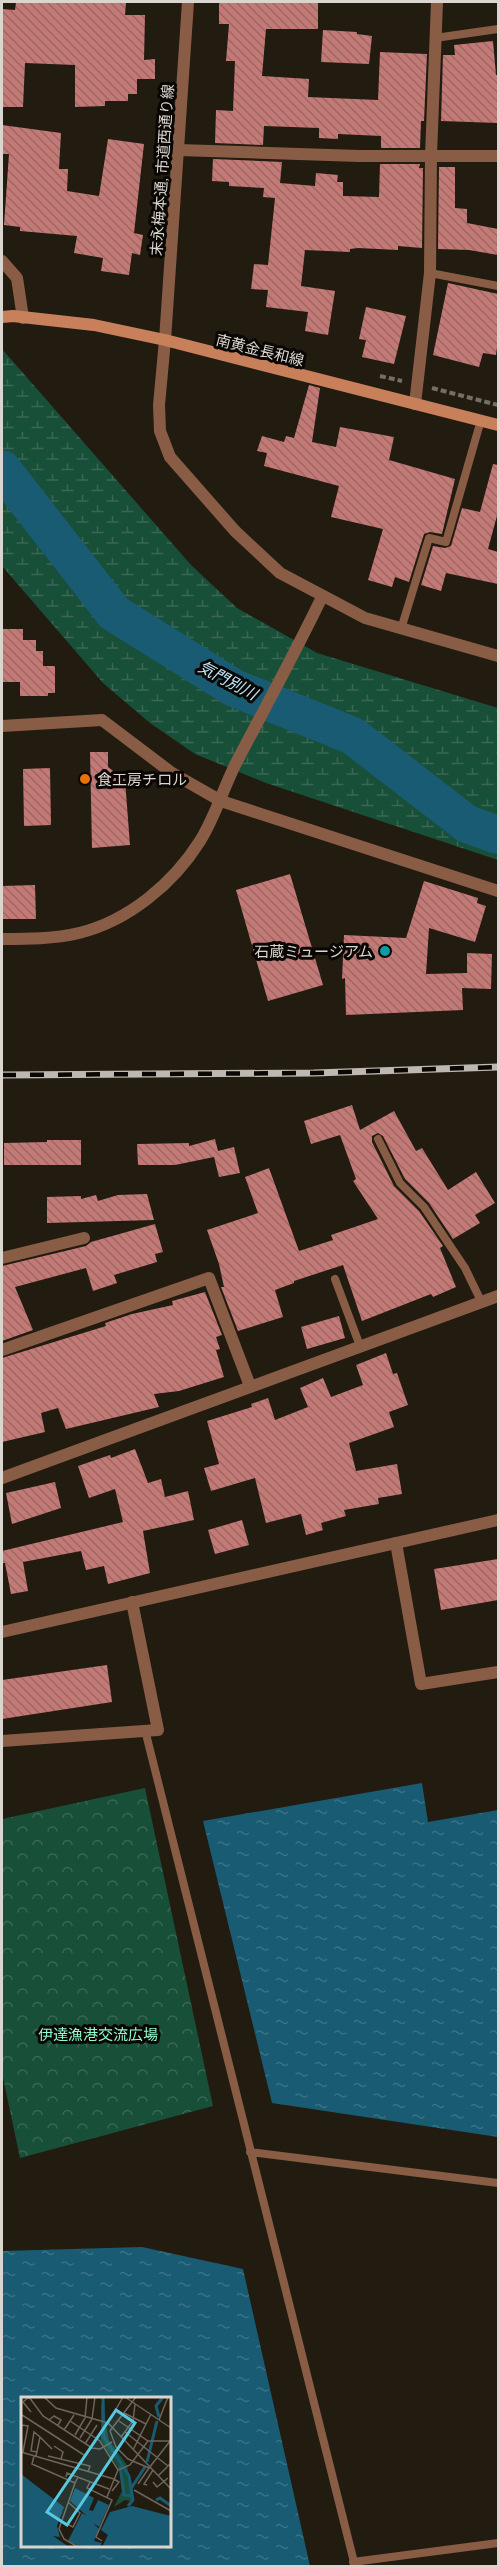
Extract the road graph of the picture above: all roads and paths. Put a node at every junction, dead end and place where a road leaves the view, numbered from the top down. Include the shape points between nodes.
1 (188, 2) edge
2 (437, 2) edge
3 (498, 29) edge
4 (435, 38) junction
5 (179, 150) junction
6 (431, 155) junction
7 (498, 156) edge
8 (2, 261) edge
9 (430, 273) junction
10 (498, 286) edge
11 (13, 317) edge
12 (165, 340) junction
13 (415, 404) junction
14 (482, 420) junction
15 (498, 425) edge
16 (322, 597) junction
17 (401, 629) junction
18 (497, 652) edge
19 (2, 726) edge
20 (220, 801) junction
21 (498, 891) edge
22 (2, 939) edge
23 (378, 1138) dead end
24 (84, 1238) dead end
25 (2, 1258) edge
26 (335, 1279) dead end
27 (498, 1296) edge
28 (481, 1301) junction
29 (360, 1346) junction
30 (2, 1350) edge
31 (250, 1386) junction
32 (2, 1478) edge
33 (498, 1520) edge
34 (396, 1542) junction
35 (132, 1602) junction
36 (2, 1632) edge
37 (498, 1672) edge
38 (145, 1730) junction
39 (2, 1741) edge
40 (250, 2152) junction
41 (498, 2183) edge
42 (498, 2543) edge
43 (354, 2564) edge

1 - 5 street, 末永梅本通, 市道西通り線
2 - 4 street
3 - 4 lane
4 - 6 street
5 - 6 street
5 - 12 street, 末永梅本通, 市道西通り線
6 - 7 street
6 - 9 street
8 - 11 street via 16,278
9 - 10 lane
9 - 13 street
11 - 12 main road, 南黄金長和線 via 94,325
12 - 13 main road, 南黄金長和線
12 - 16 street, 末永梅本通, 市道西通り線 via 160,431 170,457 235,531 280,573
13 - 14 main road, 南黄金長和線
14 - 15 main road, 南黄金長和線
14 - 17 lane via 446,542 429,538
16 - 17 street, 末永梅本通, 市道西通り線 via 365,618
16 - 20 street
17 - 18 street, 末永梅本通, 市道西通り線
19 - 20 street via 102,720 164,767
20 - 21 street
20 - 22 street via 182,865 142,904 80,932
23 - 28 lane via 400,1183 424,1207 465,1268
24 - 25 street
26 - 29 lane
27 - 28 street
28 - 29 street
29 - 31 street
30 - 31 street via 209,1278
31 - 32 street
33 - 34 street
34 - 35 street
34 - 37 street via 421,1684
35 - 36 street
35 - 38 street via 158,1730
38 - 39 street
38 - 40 lane
40 - 41 lane
40 - 43 lane
42 - 43 lane

